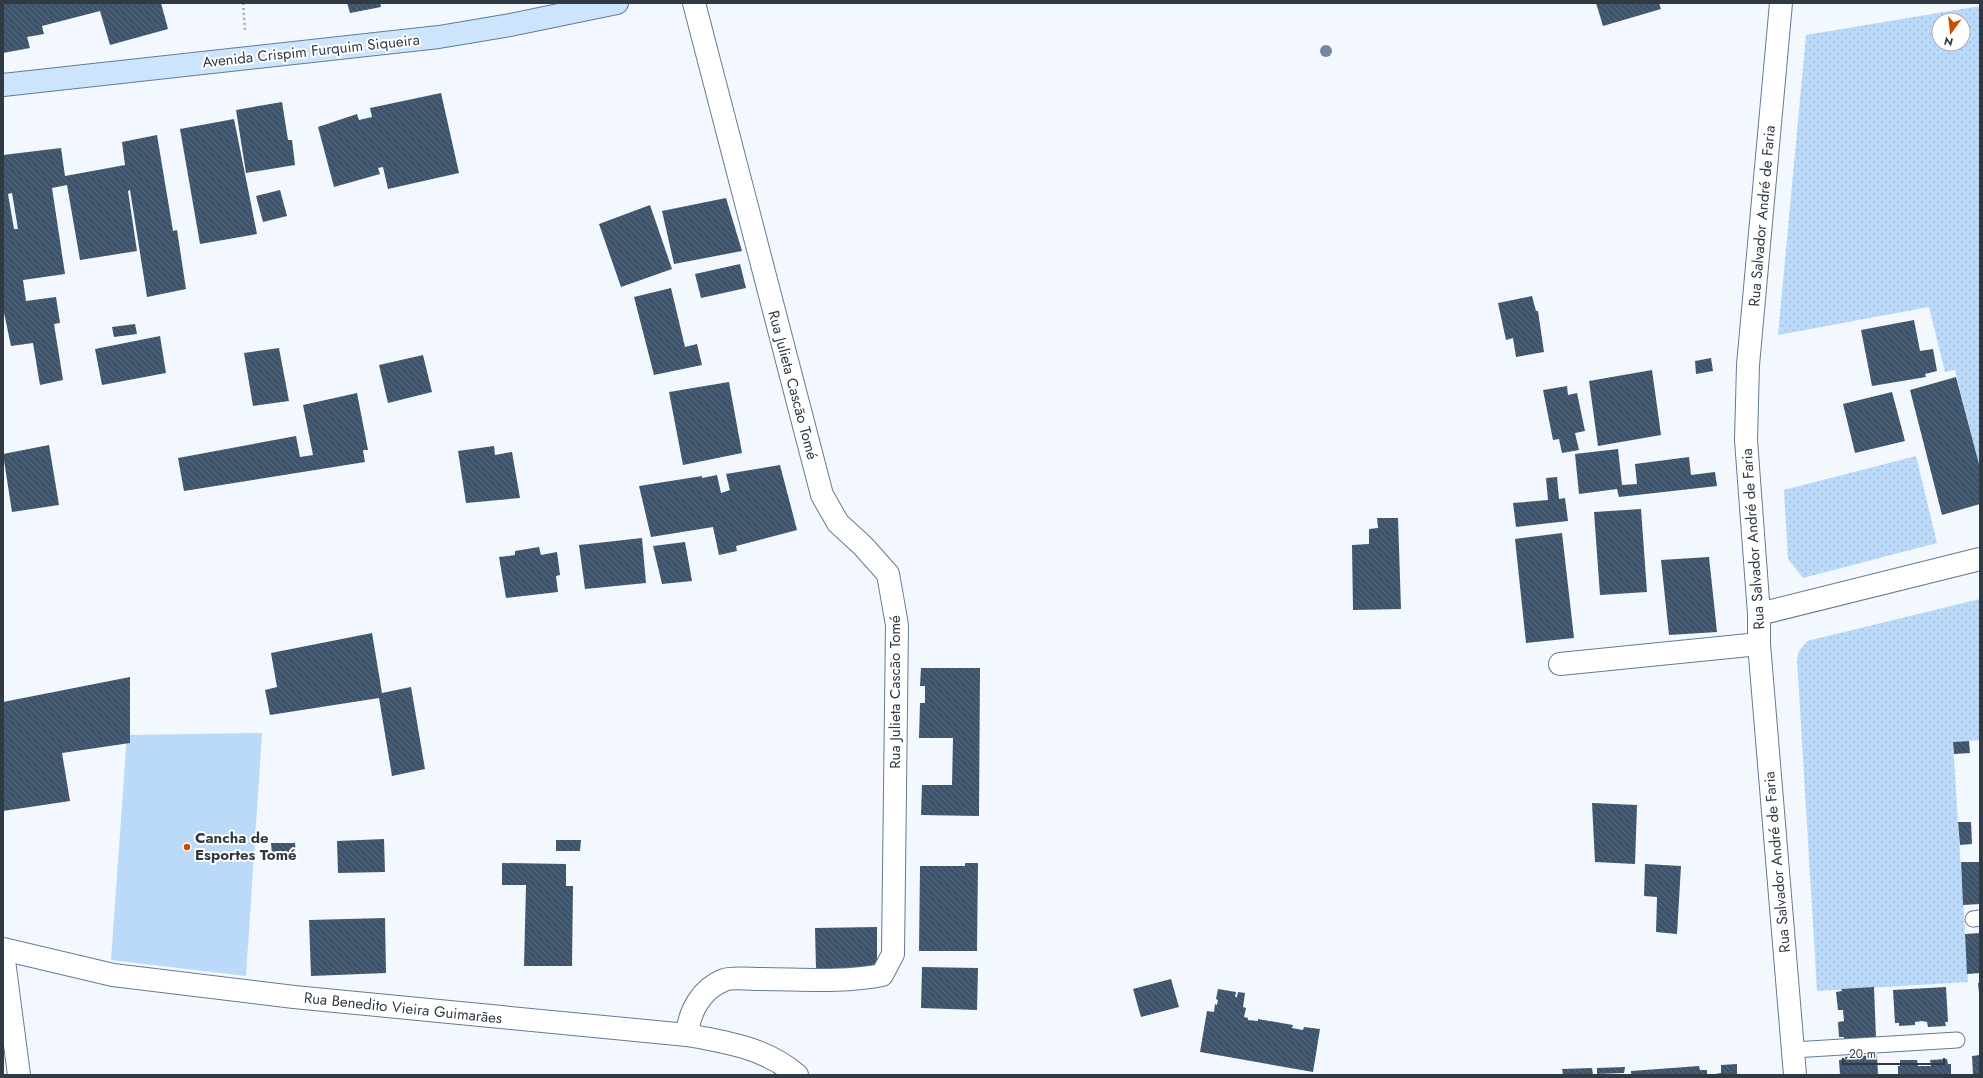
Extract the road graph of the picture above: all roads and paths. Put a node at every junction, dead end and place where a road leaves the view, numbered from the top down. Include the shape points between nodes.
1 (617, 3) edge
2 (694, 3) edge
3 (1781, 3) edge
4 (3, 85) edge
5 (1980, 559) edge
6 (1759, 614) junction
7 (1759, 644) junction
8 (1560, 664) dead end
9 (3, 949) edge
10 (3, 953) edge
11 (687, 1035) junction
12 (1957, 1040) dead end
13 (1793, 1050) junction
14 (19, 1075) edge
15 (797, 1075) edge
16 (1795, 1075) edge

1 - 4 main road, Avenida Crispim Furquim Siqueira via 439,37
2 - 11 street, Rua Julieta Cascão Tomé via 822,495 838,523 888,574 897,625 893,954 882,975 859,980 724,979 702,994 692,1013
3 - 6 street, Rua Salvador André de Faria via 1748,365 1746,440
5 - 6 street
6 - 7 street, Rua Salvador André de Faria
7 - 8 street
7 - 13 street, Rua Salvador André de Faria
9 - 11 street, Rua Benedito Vieira Guimarães via 121,976 294,997
10 - 14 street
11 - 15 street, Rua Benedito Vieira Guimarães via 757,1051 787,1066
12 - 13 lane
13 - 16 street, Rua Salvador André de Faria

